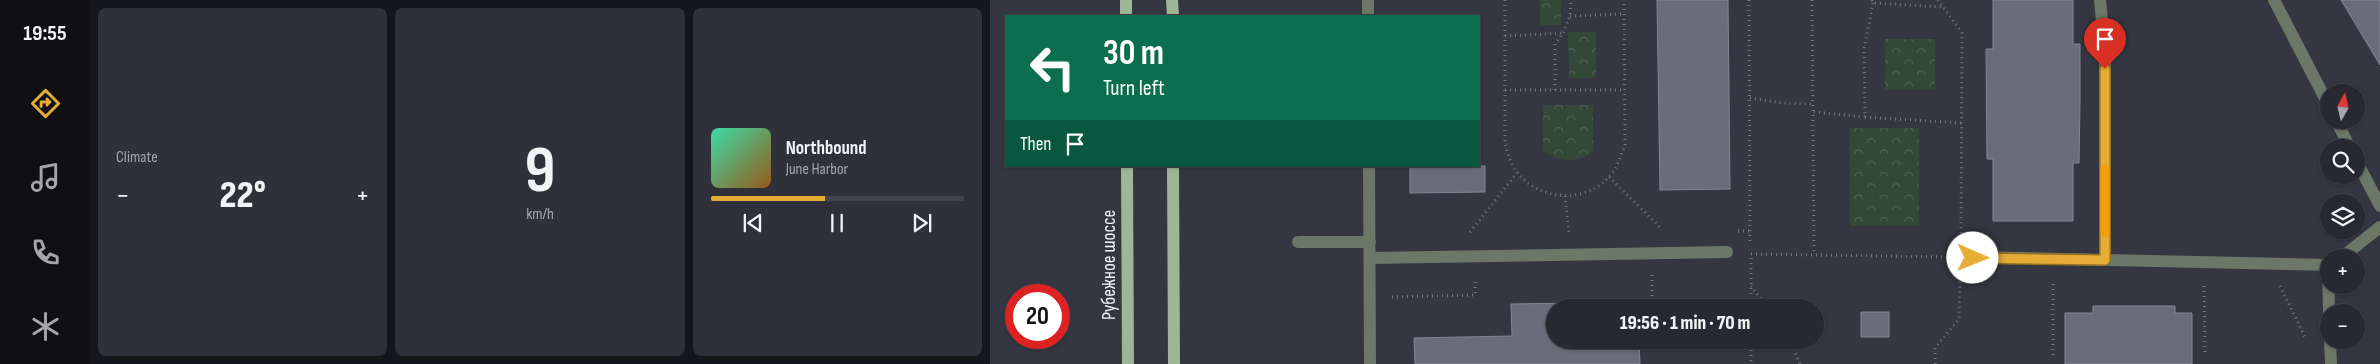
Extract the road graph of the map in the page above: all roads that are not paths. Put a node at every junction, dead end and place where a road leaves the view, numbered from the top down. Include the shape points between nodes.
1 (1126, 0) edge
2 (1172, 0) edge
3 (1368, 0) edge
4 (2100, 0) edge
5 (2274, 0) edge
6 (1126, 15) edge
7 (1172, 15) edge
8 (1368, 15) edge
9 (2320, 89) edge
10 (1127, 167) edge
11 (1173, 167) edge
12 (1369, 167) edge
13 (2365, 177) edge
14 (2380, 206) edge
15 (2380, 227) edge
16 (1298, 242) dead end
17 (1370, 242) junction
18 (2352, 249) edge
19 (1727, 252) dead end
20 (1967, 257) road end
21 (1370, 258) junction
22 (2105, 260) junction
23 (2320, 265) edge
24 (2330, 349) edge
25 (1128, 364) edge
26 (1174, 364) edge
27 (1370, 364) edge
28 (2331, 364) edge

1 - 6 main road
2 - 7 main road
3 - 8 street
4 - 22 street via 2105,53
5 - 9 street
10 - 25 main road, Рубежное шоссе
11 - 26 main road
12 - 17 street
13 - 14 street
15 - 18 street
16 - 17 street
17 - 21 street
19 - 21 street
20 - 22 street
21 - 27 street
22 - 23 street
24 - 28 street

